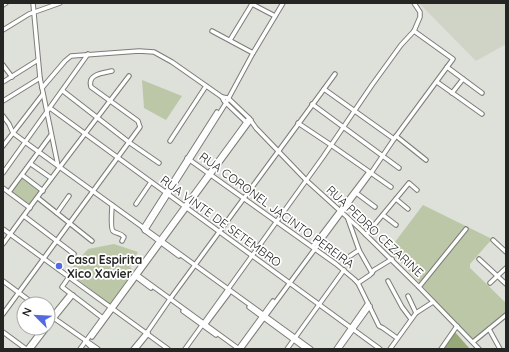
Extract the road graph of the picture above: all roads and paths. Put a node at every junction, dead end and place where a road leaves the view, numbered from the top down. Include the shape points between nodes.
1 (6, 3) edge
2 (32, 3) edge
3 (60, 3) edge
4 (284, 3) edge
5 (414, 3) edge
6 (3, 5) edge
7 (34, 13) junction
8 (275, 16) junction
9 (3, 30) edge
10 (212, 31) dead end
11 (414, 31) junction
12 (230, 40) junction
13 (254, 53) junction
14 (88, 54) junction
15 (38, 60) junction
16 (3, 65) edge
17 (447, 67) junction
18 (112, 71) dead end
19 (335, 74) dead end
20 (12, 76) junction
21 (129, 76) dead end
22 (40, 78) junction
23 (463, 79) junction
24 (3, 82) edge
25 (437, 82) junction
26 (206, 86) junction
27 (42, 88) junction
28 (324, 89) junction
29 (63, 91) junction
30 (452, 93) junction
31 (482, 93) dead end
32 (43, 94) junction
33 (3, 101) edge
34 (110, 101) junction
35 (226, 101) junction
36 (312, 104) junction
37 (50, 108) junction
38 (354, 111) junction
39 (46, 113) junction
40 (482, 114) dead end
41 (4, 117) edge
42 (97, 117) junction
43 (248, 121) junction
44 (3, 123) edge
45 (298, 123) junction
46 (343, 127) junction
47 (13, 132) junction
48 (84, 134) junction
49 (51, 135) junction
50 (395, 138) junction
51 (25, 142) junction
52 (130, 142) junction
53 (170, 142) dead end
54 (331, 145) junction
55 (3, 146) edge
56 (278, 151) junction
57 (39, 152) junction
58 (382, 156) junction
59 (118, 158) junction
60 (189, 159) junction
61 (426, 160) dead end
62 (159, 163) dead end
63 (30, 164) junction
64 (59, 166) junction
65 (399, 168) dead end
66 (370, 172) junction
67 (3, 173) edge
68 (210, 174) junction
69 (22, 175) junction
70 (51, 178) junction
71 (306, 180) junction
72 (151, 182) junction
73 (391, 187) dead end
74 (3, 188) edge
75 (417, 190) dead end
76 (43, 191) junction
77 (9, 192) junction
78 (94, 192) junction
79 (355, 192) junction
80 (166, 194) junction
81 (69, 196) dead end
82 (38, 198) junction
83 (244, 198) junction
84 (396, 199) junction
85 (136, 204) dead end
86 (112, 205) junction
87 (186, 207) junction
88 (375, 207) dead end
89 (30, 208) junction
90 (408, 209) dead end
91 (341, 212) junction
92 (57, 213) junction
93 (383, 215) junction
94 (24, 216) junction
95 (348, 218) junction
96 (277, 222) junction
97 (69, 223) junction
98 (396, 224) dead end
99 (3, 229) edge
100 (144, 229) junction
101 (466, 229) dead end
102 (219, 232) junction
103 (10, 234) junction
104 (366, 235) junction
105 (493, 240) dead end
106 (57, 241) junction
107 (92, 241) dead end
108 (122, 241) dead end
109 (161, 241) junction
110 (3, 244) edge
111 (313, 248) junction
112 (359, 250) junction
113 (506, 252) edge
114 (74, 254) dead end
115 (252, 256) junction
116 (350, 256) dead end
117 (44, 259) junction
118 (392, 259) junction
119 (479, 259) dead end
120 (195, 266) junction
121 (506, 268) edge
122 (344, 270) junction
123 (372, 273) junction
124 (136, 275) junction
125 (497, 276) junction
126 (69, 277) junction
127 (3, 281) edge
128 (388, 281) dead end
129 (288, 283) junction
130 (358, 283) junction
131 (490, 283) dead end
132 (506, 284) edge
133 (420, 287) junction
134 (229, 290) junction
135 (19, 293) junction
136 (72, 294) junction
137 (23, 296) edge
138 (408, 296) dead end
139 (170, 300) junction
140 (433, 302) junction
141 (319, 305) junction
142 (369, 305) junction
143 (112, 308) junction
144 (56, 312) edge
145 (416, 313) junction
146 (3, 314) edge
147 (506, 315) edge
148 (264, 316) junction
149 (104, 319) junction
150 (411, 319) junction
151 (56, 321) edge
152 (204, 325) junction
153 (458, 326) junction
154 (352, 329) junction
155 (489, 329) junction
156 (3, 333) edge
157 (147, 333) junction
158 (39, 336) edge
159 (8, 337) junction
160 (397, 338) junction
161 (295, 339) junction
162 (35, 341) junction
163 (86, 342) junction
164 (473, 342) junction
165 (22, 349) edge
166 (27, 349) edge
167 (31, 349) edge
168 (82, 349) edge
169 (93, 349) edge
170 (98, 349) edge
171 (133, 349) edge
172 (136, 349) edge
173 (168, 349) edge
174 (185, 349) edge
175 (238, 349) edge
176 (288, 349) edge
177 (308, 349) edge
178 (336, 349) edge
179 (339, 349) edge
180 (380, 349) edge
181 (390, 349) edge
182 (441, 349) edge
183 (480, 349) edge
184 (500, 349) edge

1 - 6 street
2 - 7 street
3 - 7 street
4 - 8 street
5 - 11 street via 420,12
7 - 9 street
7 - 15 street
8 - 12 street via 252,4
8 - 13 street
10 - 12 street
11 - 17 street via 453,59
11 - 38 street
12 - 13 street
13 - 35 street
14 - 26 street via 154,52
14 - 27 street via 68,58
14 - 29 street
15 - 20 street
15 - 22 street
16 - 20 street
17 - 23 street
17 - 25 street
18 - 34 street via 96,75 90,84
19 - 28 street
20 - 24 street
21 - 34 street
22 - 27 street
22 - 33 street
23 - 30 street
23 - 31 street
25 - 30 street
25 - 50 street
26 - 35 street
26 - 53 street
27 - 32 street
28 - 36 street
28 - 38 street
29 - 37 street
29 - 42 street
30 - 40 street
32 - 39 street
32 - 47 street
34 - 42 street
34 - 52 street via 140,124 139,131
35 - 43 street, RUA PEDRO CEZARINE
35 - 60 street
36 - 45 street
36 - 46 street
37 - 39 street
37 - 48 street, RUA VINTE DE SETEMBRO
38 - 46 street
38 - 50 street
39 - 49 street
39 - 51 street
41 - 44 street
41 - 47 street
42 - 48 street
42 - 52 street
43 - 56 street, RUA PEDRO CEZARINE
43 - 68 street
45 - 54 street
45 - 56 street
46 - 54 street
46 - 58 street
47 - 51 street
47 - 55 street
48 - 59 street, RUA VINTE DE SETEMBRO
48 - 64 street
49 - 57 street
49 - 64 street
50 - 58 street
50 - 61 street
51 - 57 street
51 - 67 street
52 - 59 street
52 - 62 street
54 - 66 street
54 - 71 street
56 - 71 street, RUA PEDRO CEZARINE
56 - 83 street
57 - 63 street
57 - 64 street
58 - 65 street
58 - 66 street
59 - 72 street, RUA VINTE DE SETEMBRO
59 - 78 street
60 - 68 street, RUA CORONEL JACINTO PEREIRA
60 - 80 street
63 - 69 street
63 - 70 street
64 - 70 street
64 - 78 street
66 - 73 street
66 - 79 street
68 - 83 street, RUA CORONEL JACINTO PEREIRA
68 - 87 street
69 - 76 street
69 - 77 street
70 - 76 street
71 - 91 street, RUA PEDRO CEZARINE
71 - 96 street
72 - 80 street, RUA VINTE DE SETEMBRO
72 - 85 street
74 - 77 street
75 - 84 street via 409,183
76 - 82 street
77 - 89 street
78 - 86 street
78 - 97 street
79 - 88 street
79 - 91 street
80 - 87 street, RUA VINTE DE SETEMBRO
80 - 100 street
81 - 92 street
82 - 89 street
82 - 92 street
83 - 96 street, RUA CORONEL JACINTO PEREIRA
83 - 102 street
84 - 90 street
84 - 93 street
86 - 100 street
86 - 108 street via 112,228 114,232 124,236
87 - 102 street, RUA VINTE DE SETEMBRO
87 - 109 street
89 - 94 street
91 - 95 street, RUA PEDRO CEZARINE
91 - 111 street
92 - 97 street
93 - 98 street
93 - 104 street
94 - 103 street
94 - 106 street
95 - 104 street, RUA PEDRO CEZARINE
95 - 112 street
96 - 111 street, RUA CORONEL JACINTO PEREIRA
96 - 115 street
97 - 106 street
97 - 107 street
99 - 103 street
100 - 109 street
101 - 133 street
102 - 115 street, RUA VINTE DE SETEMBRO
102 - 120 street
103 - 110 street
103 - 117 street
104 - 118 street, RUA PEDRO CEZARINE
105 - 113 street
106 - 114 street
106 - 117 street
109 - 120 street
109 - 124 street
111 - 122 street, RUA CORONEL JACINTO PEREIRA
111 - 129 street
112 - 116 street
112 - 123 street
115 - 129 street, RUA VINTE DE SETEMBRO
115 - 134 street
117 - 126 street
117 - 135 street
118 - 123 street
118 - 133 street, RUA PEDRO CEZARINE
119 - 125 street
120 - 134 street
120 - 139 street
121 - 125 street
122 - 130 street, RUA CORONEL JACINTO PEREIRA
122 - 141 street
123 - 130 street
124 - 139 street
124 - 143 street
125 - 131 street
125 - 132 street
126 - 136 street via 62,287
126 - 143 street
127 - 135 street
128 - 150 street
129 - 141 street, RUA VINTE DE SETEMBRO
129 - 148 street
130 - 142 street, RUA CORONEL JACINTO PEREIRA
133 - 140 street, RUA PEDRO CEZARINE
134 - 148 street
134 - 152 street
135 - 137 street
135 - 146 street
136 - 144 street
136 - 149 street
138 - 145 street
139 - 152 street
139 - 157 street
140 - 145 street
140 - 153 street, RUA PEDRO CEZARINE
141 - 154 street, RUA VINTE DE SETEMBRO
141 - 161 street
142 - 154 street
142 - 160 street, RUA CORONEL JACINTO PEREIRA via 379,326
143 - 149 street
143 - 157 street
145 - 150 street
147 - 155 street
148 - 161 street
148 - 175 street
149 - 163 street
150 - 160 street
151 - 163 street
152 - 174 street
152 - 175 street
153 - 164 street, RUA PEDRO CEZARINE
153 - 182 street
154 - 178 street
154 - 179 street
154 - 180 street, RUA VINTE DE SETEMBRO
155 - 164 street
155 - 184 street
156 - 159 street
157 - 171 street
157 - 172 street
157 - 173 street
158 - 162 street
159 - 165 street
159 - 166 street
160 - 181 street
161 - 176 street
161 - 177 street
162 - 166 street
162 - 167 street
163 - 168 street
163 - 169 street
163 - 170 street
164 - 183 street, RUA PEDRO CEZARINE

